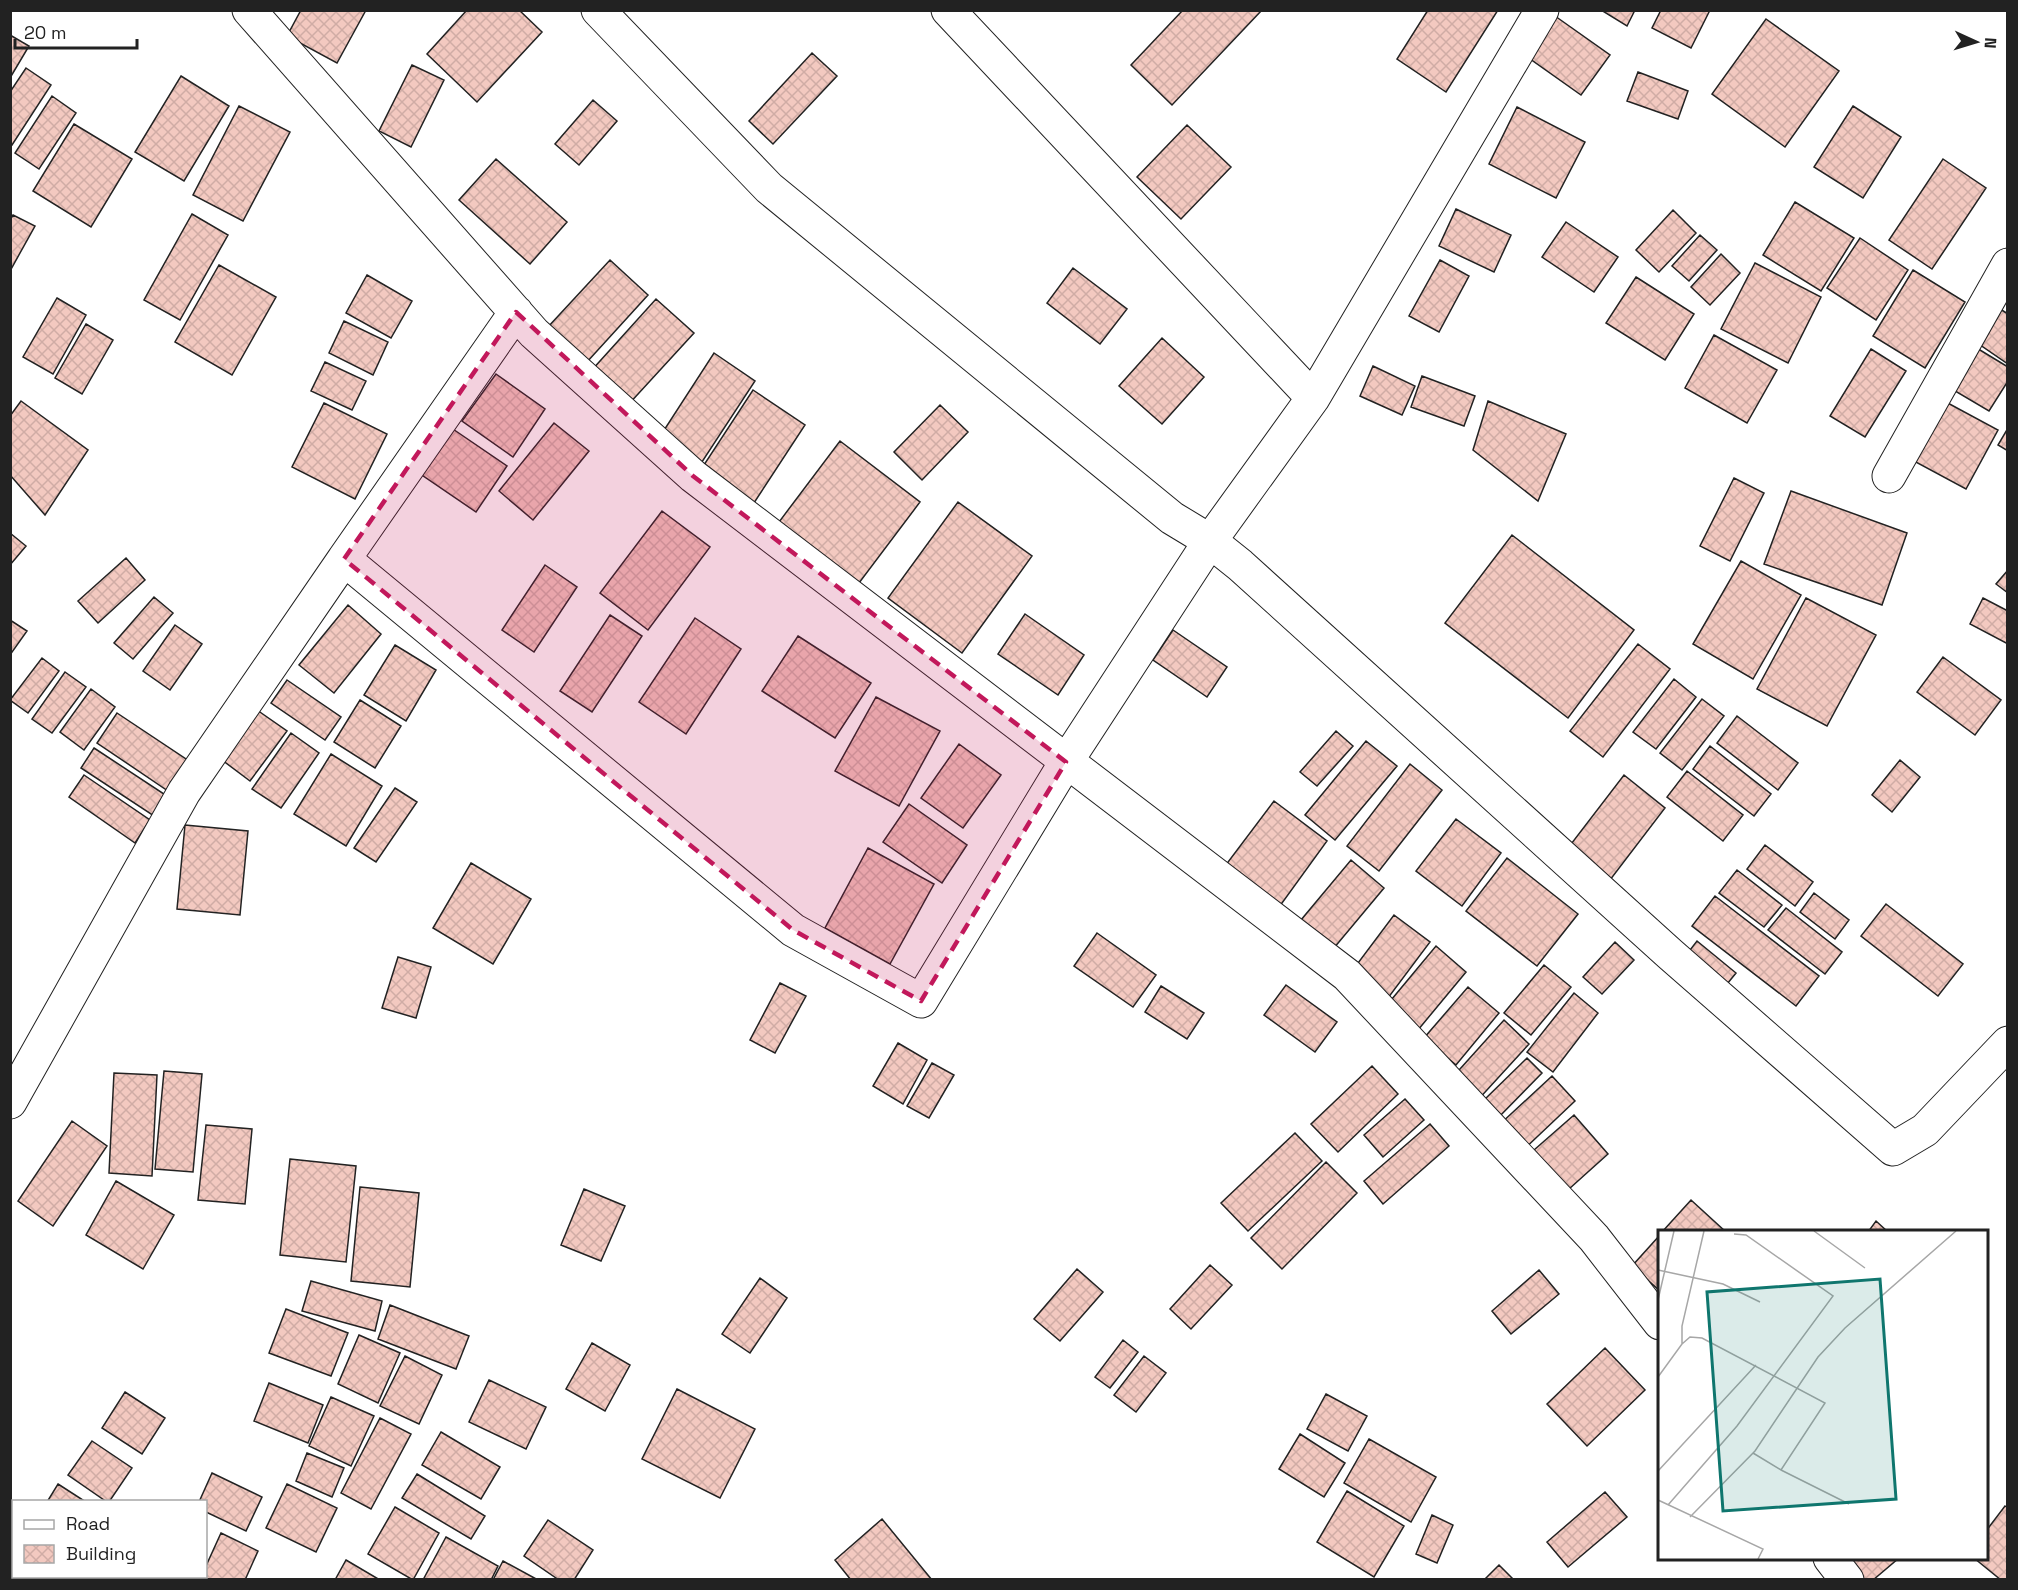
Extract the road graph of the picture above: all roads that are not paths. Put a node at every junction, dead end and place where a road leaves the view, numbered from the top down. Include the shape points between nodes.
1 (249, 10) edge
2 (598, 10) edge
3 (948, 10) edge
4 (1542, 10) edge
5 (2007, 265) edge
6 (516, 312) junction
7 (1313, 398) junction
8 (1889, 476) dead end
9 (1210, 541) junction
10 (344, 559) junction
11 (1066, 762) junction
12 (2007, 1043) edge
13 (10, 1102) edge
14 (1658, 1322) edge
15 (1832, 1560) edge
16 (1847, 1580) edge

1 - 6 street
2 - 9 street via 769,188 1172,518
3 - 7 street
4 - 7 street
5 - 8 street
6 - 10 street
6 - 11 street via 534,333 693,476
7 - 9 street
9 - 11 street
9 - 12 street via 1893,1149 1925,1130
10 - 11 street via 793,930 921,1001
10 - 13 street via 184,792
11 - 14 street via 1347,975 1594,1239
15 - 16 street

